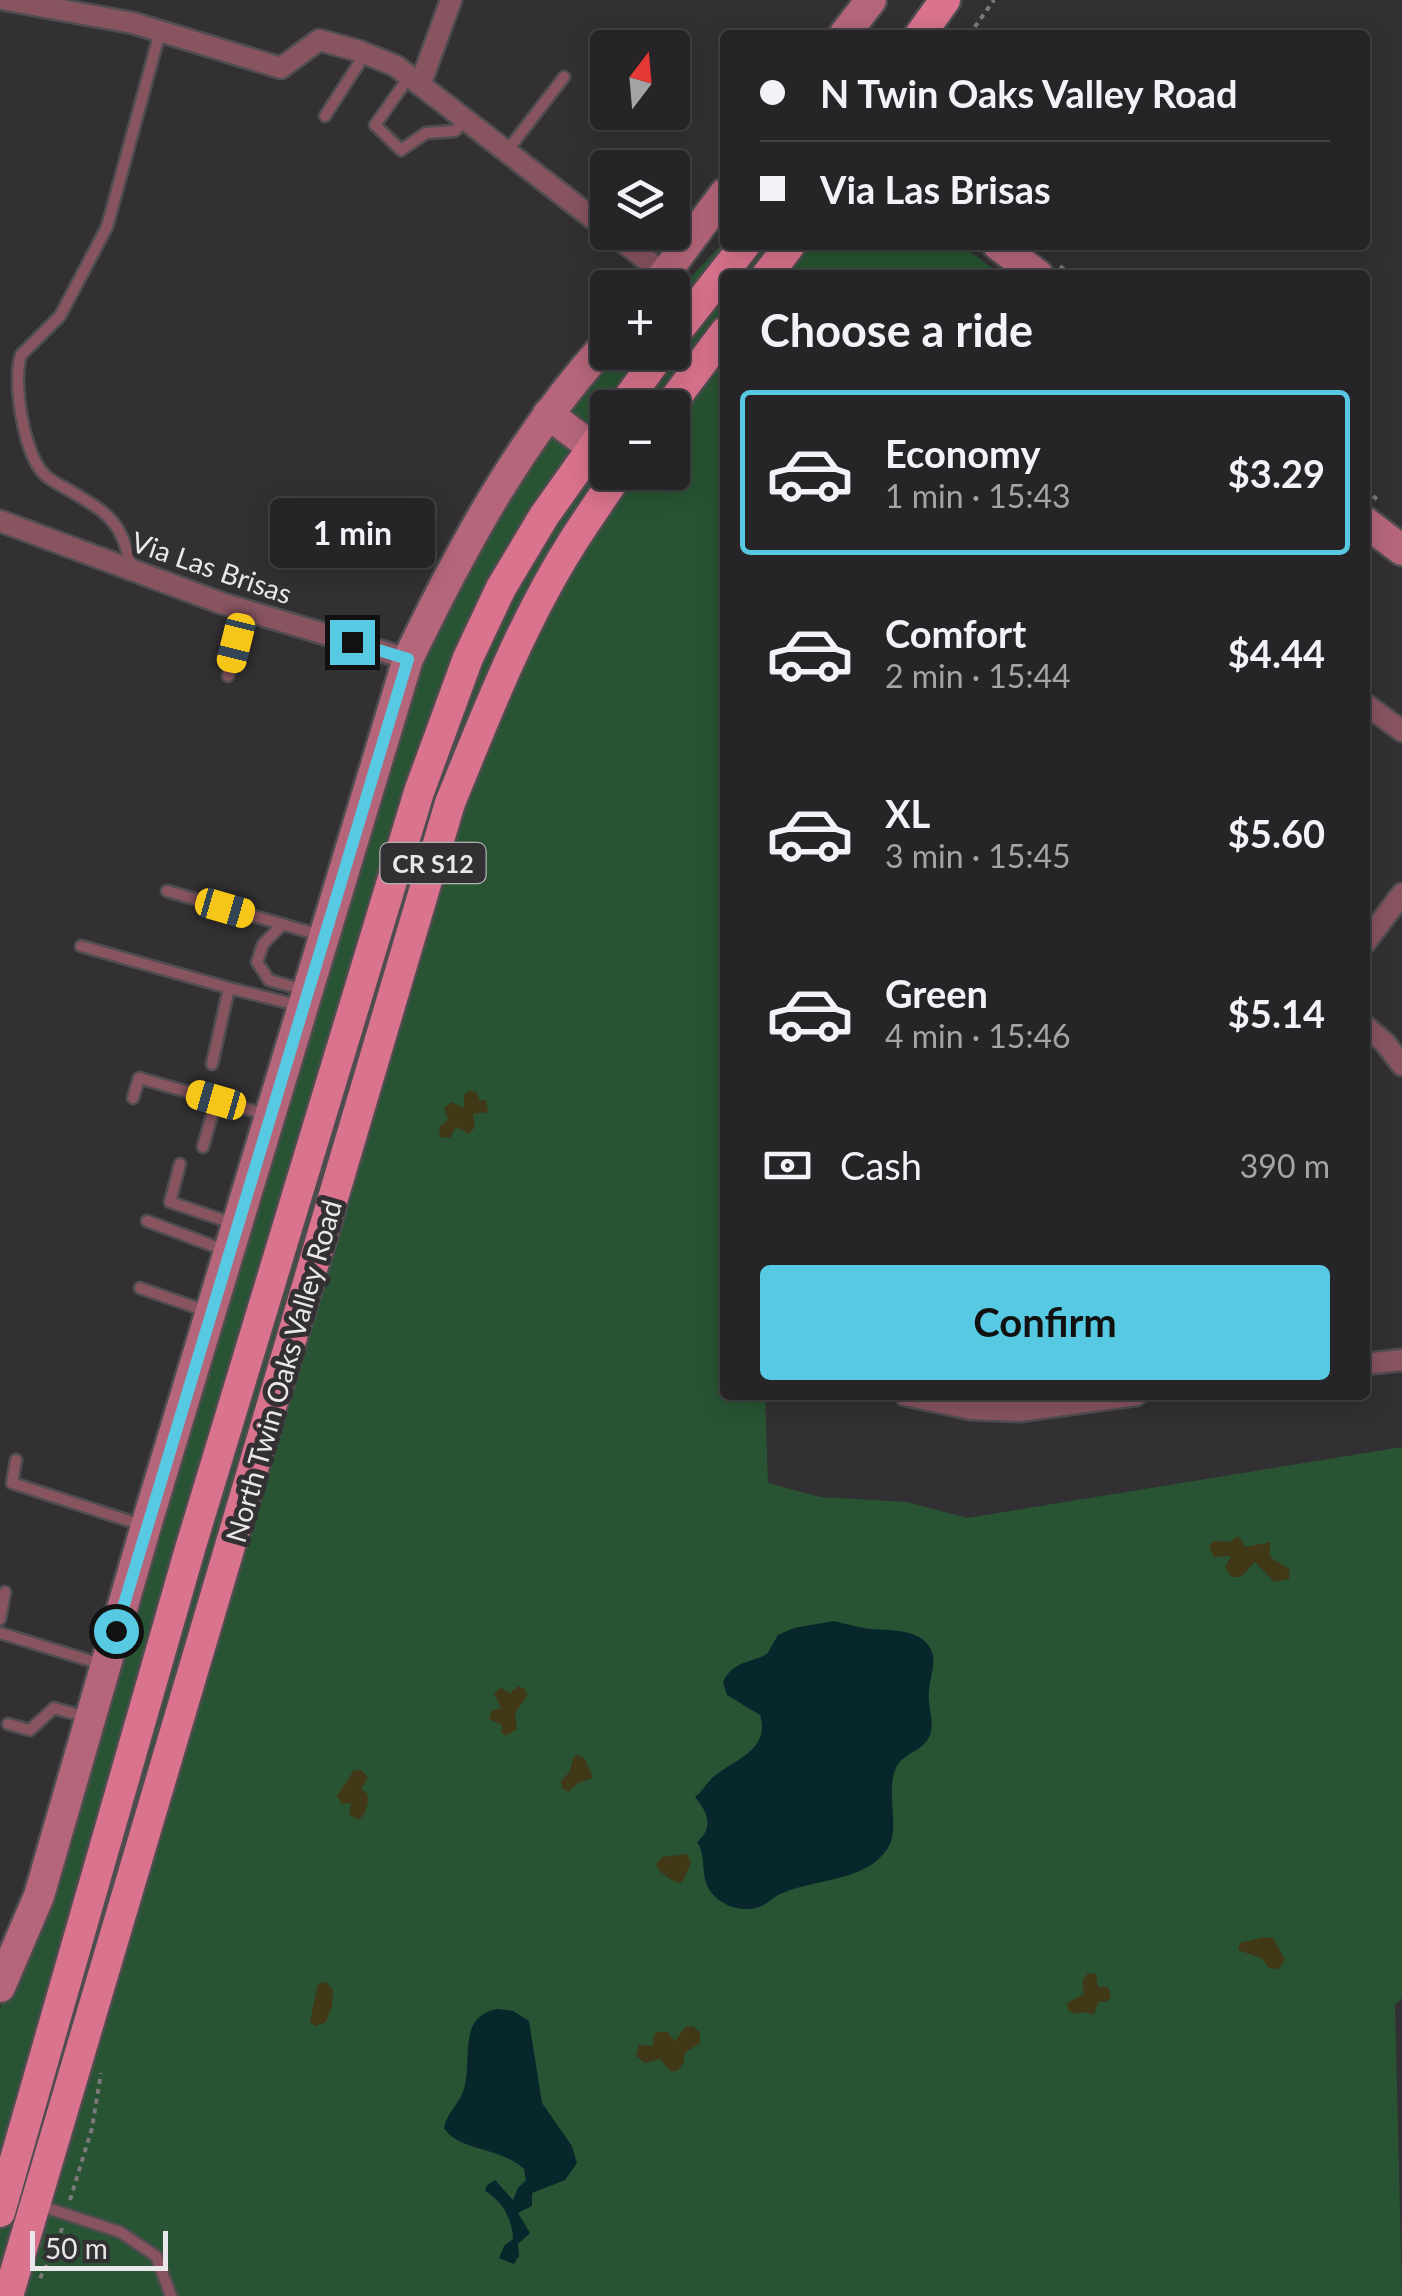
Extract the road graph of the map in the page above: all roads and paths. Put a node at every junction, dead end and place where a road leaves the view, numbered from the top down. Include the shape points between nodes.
1 (6, 0) edge
2 (451, 0) edge
3 (871, 0) edge
4 (945, 0) edge
5 (994, 0) edge
6 (848, 30) edge
7 (924, 30) edge
8 (973, 30) edge
9 (160, 32) junction
10 (366, 53) junction
11 (564, 76) dead end
12 (415, 80) junction
13 (324, 116) dead end
14 (465, 120) junction
15 (506, 152) junction
16 (720, 200) edge
17 (590, 216) edge
18 (628, 250) edge
19 (741, 250) edge
20 (786, 250) edge
21 (1005, 250) edge
22 (649, 270) edge
23 (668, 270) edge
24 (725, 270) edge
25 (771, 270) edge
26 (1031, 270) edge
27 (720, 277) edge
28 (690, 315) edge
29 (720, 339) edge
30 (590, 361) edge
31 (681, 390) edge
32 (548, 414) junction
33 (590, 433) edge
34 (590, 455) edge
35 (590, 484) edge
36 (608, 490) edge
37 (0, 522) edge
38 (1370, 526) edge
39 (1402, 550) edge
40 (131, 570) junction
41 (546, 592) junction
42 (244, 610) junction
43 (408, 659) junction
44 (228, 676) dead end
45 (1370, 708) edge
46 (1402, 731) edge
47 (167, 891) dead end
48 (1402, 894) edge
49 (282, 924) junction
50 (324, 936) junction
51 (1370, 936) edge
52 (81, 946) dead end
53 (229, 988) junction
54 (305, 999) junction
55 (1370, 1030) edge
56 (212, 1064) dead end
57 (1402, 1065) edge
58 (133, 1098) dead end
59 (216, 1100) junction
60 (270, 1116) junction
61 (203, 1148) dead end
62 (180, 1164) dead end
63 (147, 1221) dead end
64 (234, 1239) junction
65 (140, 1288) dead end
66 (212, 1313) junction
67 (1402, 1360) edge
68 (1370, 1363) edge
69 (928, 1400) edge
70 (1099, 1400) edge
71 (16, 1460) dead end
72 (6, 1482) edge
73 (146, 1526) junction
74 (6, 1592) dead end
75 (0, 1619) edge
76 (0, 1633) edge
77 (107, 1666) junction
78 (91, 1719) junction
79 (8, 1724) dead end
80 (0, 1986) edge
81 (102, 2069) dead end
82 (2, 2200) edge
83 (37, 2204) junction
84 (66, 2214) junction
85 (21, 2292) edge
86 (171, 2296) edge

1 - 9 street
2 - 12 street
3 - 6 street
4 - 7 main road
5 - 8 path
9 - 10 street via 281,68 319,40
9 - 40 lane via 107,227 60,316 18,363 32,456 45,476 116,523
10 - 12 street
10 - 13 lane
11 - 15 lane
12 - 14 street
12 - 14 lane via 375,125 400,150 426,134 456,131
14 - 15 street
15 - 17 street
16 - 23 street
18 - 22 street
19 - 24 main road
20 - 25 main road
21 - 26 street
27 - 28 main road
29 - 31 main road
30 - 32 street
32 - 33 street
32 - 43 street via 453,566
34 - 82 main road, North Twin Oaks Valley Road / CR S12 via 501,588 419,792
35 - 41 main road via 560,534
36 - 41 main road, North Twin Oaks Valley Road / CR S12
37 - 40 street, Via Las Brisas
38 - 39 street
40 - 42 street, Via Las Brisas
41 - 83 main road, North Twin Oaks Valley Road / CR S12 via 450,803
42 - 43 street, Via Las Brisas
42 - 44 lane
43 - 50 street
45 - 46 street
47 - 49 lane
48 - 51 street
49 - 50 lane
49 - 54 lane via 263,944 258,962 270,980
50 - 54 street
52 - 53 lane
53 - 54 lane
53 - 56 lane
54 - 60 street
55 - 57 street
58 - 59 lane via 139,1078
59 - 60 lane
59 - 61 lane
60 - 64 street
62 - 64 lane via 170,1202
63 - 64 lane
64 - 66 street
65 - 66 lane
66 - 73 street
67 - 68 street
69 - 70 street via 1019,1411
71 - 72 lane
72 - 73 lane
73 - 77 street
74 - 75 lane
76 - 77 lane
77 - 78 street
78 - 79 lane via 54,1708 30,1730
78 - 80 street via 39,1896
81 - 84 path
82 - 83 street
83 - 84 lane
83 - 85 main road, North Twin Oaks Valley Road / CR S12
84 - 85 path via 56,2248
84 - 86 lane via 120,2232 156,2256

